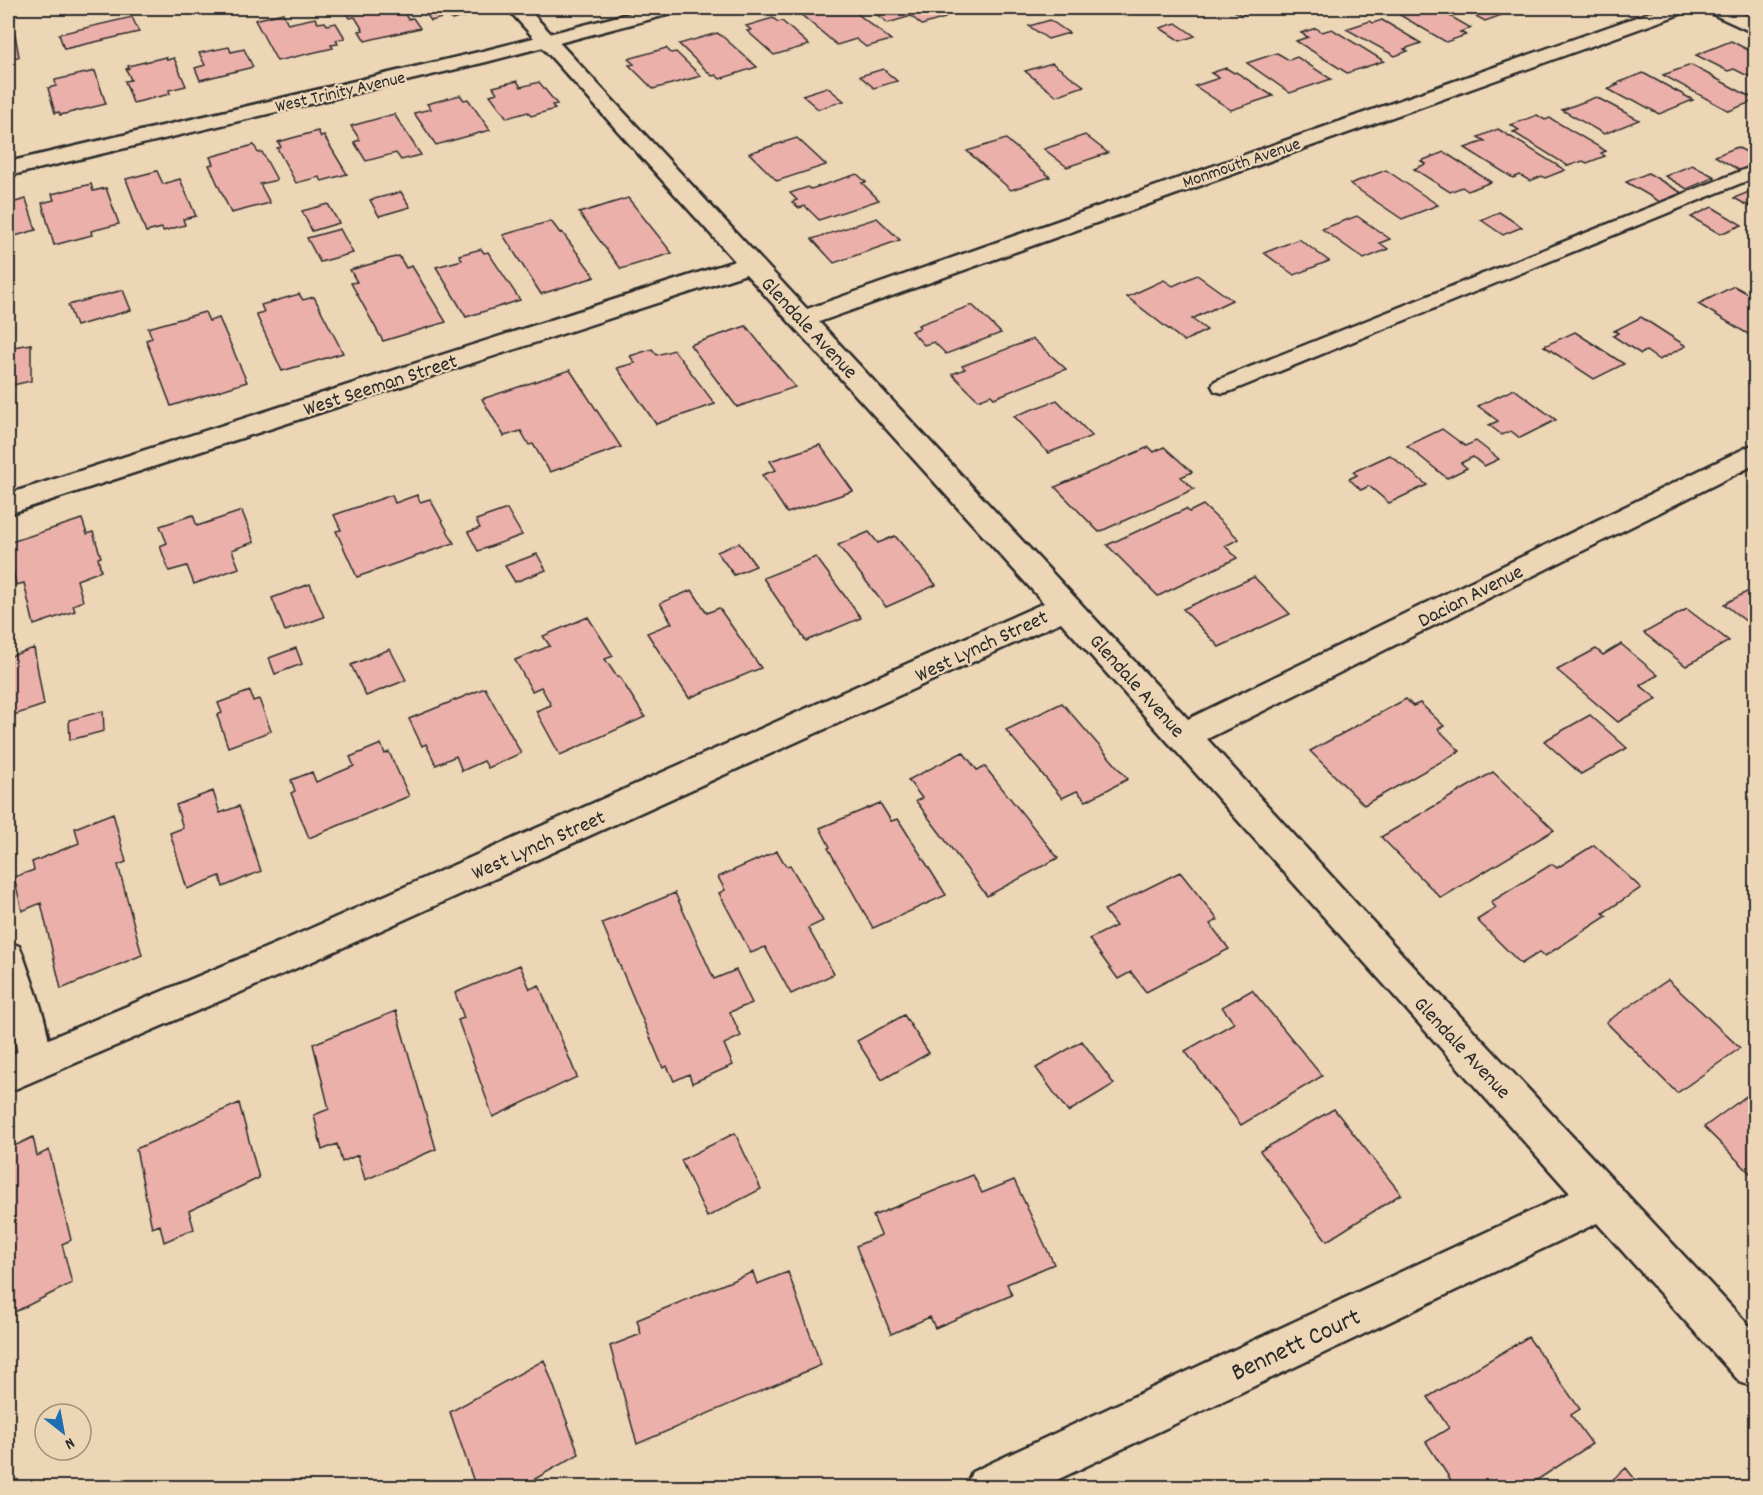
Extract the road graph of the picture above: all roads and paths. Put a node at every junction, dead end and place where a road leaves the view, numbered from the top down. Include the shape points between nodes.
1 (517, 8) edge
2 (671, 8) edge
3 (1679, 8) edge
4 (1715, 8) edge
5 (1755, 28) edge
6 (546, 39) junction
7 (8, 169) edge
8 (1755, 170) edge
9 (752, 264) junction
10 (803, 320) junction
11 (1223, 386) dead end
12 (1755, 452) edge
13 (8, 504) edge
14 (1065, 607) junction
15 (1184, 736) junction
16 (8, 955) edge
17 (21, 1068) edge
18 (1603, 1199) junction
19 (1755, 1366) edge
20 (988, 1488) edge

1 - 6 street, Glendale Avenue
2 - 6 street, West Trinity Avenue
3 - 10 street, Monmouth Avenue
4 - 5 street
6 - 7 street, West Trinity Avenue
6 - 9 street, Glendale Avenue
8 - 11 lane
9 - 10 street, Glendale Avenue
9 - 13 street, West Seeman Street
10 - 14 street, Glendale Avenue
12 - 15 street, Dacian Avenue
14 - 15 street, Glendale Avenue
14 - 17 street, West Lynch Street via 300,950
15 - 18 street, Glendale Avenue
16 - 17 lane via 30,1024
18 - 19 street, Glendale Avenue
18 - 20 street, Bennett Court

